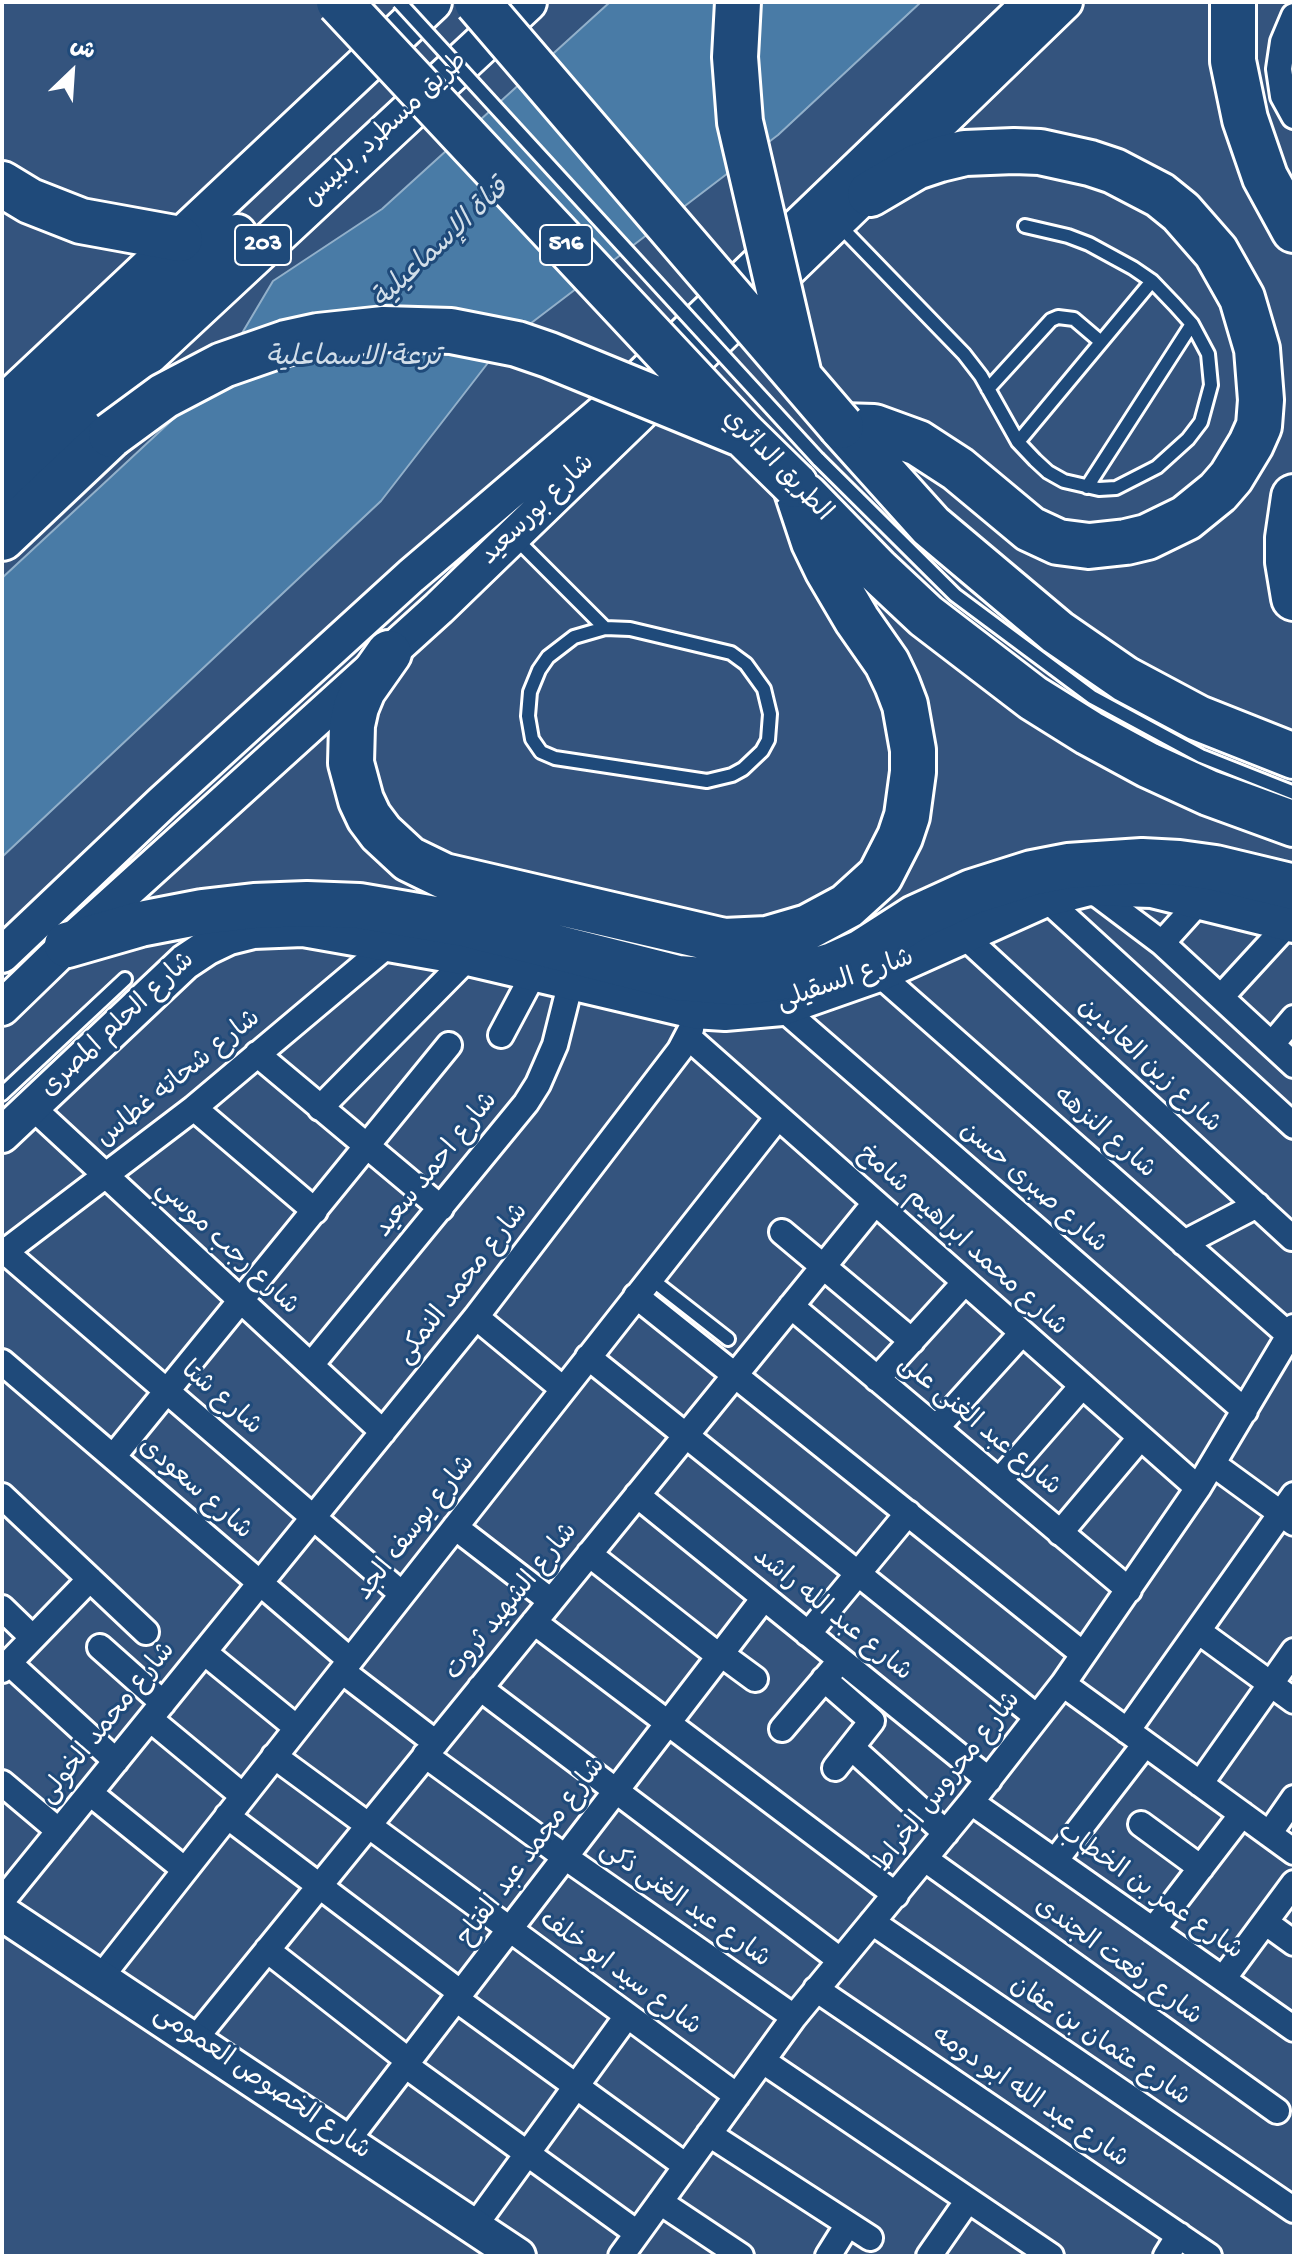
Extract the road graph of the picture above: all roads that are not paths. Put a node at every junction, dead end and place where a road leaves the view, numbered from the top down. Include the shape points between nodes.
1 (339, 2) edge
2 (399, 2) edge
3 (432, 2) edge
4 (477, 2) edge
5 (490, 2) edge
6 (527, 2) edge
7 (738, 2) edge
8 (1031, 2) edge
9 (1065, 2) edge
10 (1233, 2) edge
11 (1294, 16) edge
12 (1294, 116) edge
13 (2, 184) edge
14 (870, 194) junction
15 (838, 224) junction
16 (1025, 226) dead end
17 (1294, 230) edge
18 (180, 239) junction
19 (1152, 281) junction
20 (1192, 324) junction
21 (1101, 342) junction
22 (801, 382) junction
23 (988, 389) junction
24 (2, 406) edge
25 (744, 435) junction
26 (1018, 442) junction
27 (2, 449) edge
28 (818, 457) junction
29 (1087, 487) junction
30 (2, 491) edge
31 (1294, 497) edge
32 (489, 510) junction
33 (513, 535) junction
34 (2, 538) edge
35 (1294, 598) edge
36 (605, 628) junction
37 (389, 653) junction
38 (1294, 756) edge
39 (1294, 793) edge
40 (1294, 824) edge
41 (1089, 888) junction
42 (1046, 899) junction
43 (1199, 902) junction
44 (1292, 912) edge
45 (965, 937) junction
46 (1162, 943) junction
47 (389, 944) junction
48 (67, 945) junction
49 (2, 955) edge
50 (468, 958) junction
51 (534, 973) junction
52 (879, 974) junction
53 (125, 979) dead end
54 (571, 981) junction
55 (1221, 997) junction
56 (2, 1008) edge
57 (782, 1008) junction
58 (1294, 1018) edge
59 (691, 1024) junction
60 (501, 1035) dead end
61 (1272, 1044) junction
62 (449, 1045) dead end
63 (257, 1054) junction
64 (1294, 1065) edge
65 (17, 1101) edge
66 (194, 1108) junction
67 (320, 1108) junction
68 (778, 1117) junction
69 (1294, 1126) edge
70 (2, 1135) edge
71 (367, 1147) junction
72 (105, 1175) junction
73 (875, 1203) junction
74 (1257, 1205) junction
75 (441, 1208) junction
76 (315, 1211) junction
77 (782, 1232) dead end
78 (1292, 1238) edge
79 (1184, 1243) junction
80 (3, 1252) edge
81 (823, 1266) junction
82 (965, 1282) junction
83 (643, 1287) junction
84 (241, 1301) junction
85 (791, 1306) junction
86 (476, 1317) junction
87 (1292, 1331) edge
88 (1022, 1333) junction
89 (728, 1339) dead end
90 (912, 1341) junction
91 (588, 1357) junction
92 (2, 1362) edge
93 (311, 1365) junction
94 (735, 1374) junction
95 (877, 1379) junction
96 (1082, 1386) junction
97 (563, 1389) junction
98 (167, 1391) junction
99 (1245, 1411) junction
100 (936, 1428) junction
101 (383, 1432) junction
102 (686, 1435) junction
103 (1140, 1438) junction
104 (113, 1457) junction
105 (1213, 1464) junction
106 (999, 1481) junction
107 (1198, 1488) junction
108 (637, 1495) junction
109 (4, 1502) edge
110 (1290, 1511) edge
111 (908, 1513) junction
112 (314, 1517) junction
113 (455, 1527) junction
114 (1060, 1533) junction
115 (589, 1554) junction
116 (858, 1573) junction
117 (90, 1579) junction
118 (260, 1583) junction
119 (1129, 1590) junction
120 (402, 1594) junction
121 (764, 1598) junction
122 (551, 1601) junction
123 (2, 1608) edge
124 (534, 1622) junction
125 (1198, 1631) junction
126 (146, 1632) dead end
127 (808, 1634) junction
128 (33, 1638) junction
129 (100, 1647) dead end
130 (1294, 1651) edge
131 (204, 1652) junction
132 (1083, 1654) junction
133 (720, 1655) junction
134 (841, 1660) junction
135 (6, 1666) edge
136 (346, 1666) junction
137 (755, 1679) dead end
138 (824, 1679) junction
139 (1063, 1684) junction
140 (1270, 1684) junction
141 (480, 1688) junction
142 (1294, 1701) edge
143 (156, 1711) junction
144 (1037, 1717) junction
145 (668, 1723) junction
146 (297, 1728) junction
147 (782, 1729) dead end
148 (1136, 1738) junction
149 (852, 1748) junction
150 (430, 1749) junction
151 (274, 1756) junction
152 (116, 1761) junction
153 (835, 1768) dead end
154 (989, 1780) junction
155 (2, 1783) edge
156 (1200, 1784) junction
157 (616, 1790) junction
158 (90, 1793) junction
159 (243, 1796) junction
160 (1294, 1798) edge
161 (971, 1802) junction
162 (1242, 1814) junction
163 (227, 1816) junction
164 (1141, 1824) dead end
165 (368, 1826) junction
166 (59, 1831) junction
167 (946, 1833) junction
168 (1269, 1834) junction
169 (1294, 1852) edge
170 (565, 1857) junction
171 (925, 1859) junction
172 (1055, 1861) junction
173 (1201, 1868) junction
174 (185, 1870) junction
175 (1294, 1883) edge
176 (319, 1886) junction
177 (896, 1895) junction
178 (2, 1901) edge
179 (2, 1913) edge
180 (872, 1922) junction
181 (1265, 1922) junction
182 (510, 1929) junction
183 (1153, 1930) junction
184 (2, 1939) edge
185 (1294, 1943) edge
186 (267, 1950) junction
187 (840, 1960) junction
188 (101, 1977) junction
189 (1223, 1979) junction
190 (816, 1989) junction
191 (458, 1996) junction
192 (627, 2016) junction
193 (794, 2017) junction
194 (1294, 2029) edge
195 (195, 2039) junction
196 (763, 2061) junction
197 (407, 2063) junction
198 (576, 2086) junction
199 (737, 2096) junction
200 (1277, 2111) dead end
201 (709, 2134) junction
202 (347, 2141) junction
203 (527, 2153) junction
204 (686, 2166) junction
205 (968, 2200) junction
206 (660, 2202) junction
207 (1294, 2210) edge
208 (848, 2224) junction
209 (637, 2233) junction
210 (1179, 2235) junction
211 (870, 2238) dead end
212 (476, 2241) edge
213 (518, 2256) edge
214 (621, 2256) edge
215 (741, 2256) edge
216 (828, 2256) edge
217 (929, 2256) edge
218 (1051, 2256) edge
219 (1166, 2256) edge
220 (1209, 2256) edge

1 - 25 highway, الطريق الدائري / 516, bridge
2 - 28 lane, bridge
3 - 18 main road
4 - 22 highway, الطريق الدائري / 516, bridge
5 - 27 main road, طريق مسطرد, بلبيس / 203
6 - 30 main road, طريق مسطرد, بلبيس / 203
7 - 22 highway, bridge via 740,122
8 - 32 main road, شارع بورسعيد via 608,408
9 - 14 main road, شارع بورسعيد
10 - 17 highway via 1233,61 1245,119 1265,177
11 - 12 street via 1279,69 1283,96
13 - 18 highway via 81,221
14 - 15 main road, شارع بورسعيد
14 - 28 highway via 940,159 1014,151 1090,163 1160,195 1216,252 1242,298 1257,349 1259,426 1231,477 1186,518 1147,537 1089,546 1058,542 1030,529 948,462 918,443 874,427
15 - 23 lane via 946,333
15 - 33 main road, شارع بورسعيد
16 - 19 lane via 1089,244
18 - 24 main road
19 - 20 lane
19 - 21 lane
20 - 29 lane
20 - 29 lane via 1211,370 1210,398 1201,422 1174,454 1137,479 1116,488
21 - 23 lane via 1074,319 1058,317
21 - 26 lane
22 - 28 highway, الطريق الدائري / 516, bridge
23 - 26 lane
25 - 28 highway, الطريق الدائري / 516, bridge
25 - 34 highway, bridge via 517,344 451,331 351,331 296,340 223,365 164,396 111,435
26 - 29 lane via 1048,472
28 - 37 highway via 814,542 897,684 905,705 913,772 907,816 880,876 837,912 808,927 767,939 724,941 444,876 409,859 369,817 351,763 356,707
28 - 38 highway, الطريق الدائري / 516 via 931,526 1057,632 1125,679 1198,718
28 - 39 lane via 955,595 1092,697 1201,756
28 - 40 highway, الطريق الدائري / 516 via 877,570 926,616 1033,698 1089,733 1209,793
31 - 35 highway via 1288,562
32 - 33 main road
32 - 49 main road, شارع بورسعيد via 174,792
33 - 36 lane
33 - 37 main road, شارع بورسعيد
36 - 36 lane via 574,637 539,670 528,716 532,739 541,752 707,781 743,769 762,751 771,727 768,701 753,670 739,658 630,629
37 - 48 main road, شارع بورسعيد
41 - 42 main road, شارع السقيلى
41 - 43 main road, شارع السقيلى via 1152,890
41 - 46 street
42 - 45 main road, شارع السقيلى
42 - 69 street
43 - 44 main road, شارع السقيلى
43 - 46 street
44 - 48 highway via 1215,868 1142,861 1068,866 972,892 833,965 741,983 678,978 464,924 359,906 254,906 202,912
44 - 55 street
45 - 52 main road, شارع السقيلى
45 - 74 street, شارع زين العابدين
46 - 55 street
47 - 50 main road, شارع السقيلى
47 - 63 street, شارع شحاته غطاس
47 - 65 main road, شارع الحلم المصرى via 303,929 229,937 185,962
48 - 56 main road, شارع بورسعيد
50 - 51 main road, شارع السقيلى
50 - 67 street
51 - 54 main road, شارع السقيلى
51 - 60 street
52 - 57 main road, شارع السقيلى
52 - 79 street, شارع النزهه
53 - 65 lane
54 - 59 main road, شارع السقيلى
54 - 75 street, شارع احمد سعيد via 555,1045 538,1084
55 - 61 street
57 - 59 main road, شارع السقيلى via 725,1013
57 - 99 street, شارع صبرى حسن
58 - 61 street
59 - 68 street, شارع محمد ابراهيم شامخ
59 - 86 street, شارع محمد النمكى
61 - 64 street
62 - 71 street
63 - 66 street, شارع شحاته غطاس
63 - 67 street
65 - 70 main road, شارع الحلم المصرى
65 - 72 street, شارع رجب موسي
66 - 72 street, شارع شحاته غطاس
66 - 76 street
67 - 71 street
68 - 73 street, شارع محمد ابراهيم شامخ
68 - 83 street, شارع يوسف الجد
71 - 75 street
71 - 76 street
72 - 80 street, شارع شحاته غطاس
72 - 84 street, شارع رجب موسي
73 - 81 street, شارع الشهيد ثروت
73 - 82 street, شارع محمد ابراهيم شامخ
74 - 78 street, شارع زين العابدين
74 - 79 street
75 - 93 street, شارع احمد سعيد
76 - 84 street
77 - 81 street
79 - 87 street, شارع النزهه
80 - 98 street, شارع شتا
81 - 85 street, شارع الشهيد ثروت
81 - 90 street
82 - 88 street, شارع محمد ابراهيم شامخ
82 - 90 street
83 - 89 lane
83 - 91 street, شارع يوسف الجد
83 - 94 street
84 - 93 street, شارع رجب موسي
84 - 98 street
85 - 94 street, شارع الشهيد ثروت
85 - 95 street, شارع عبد الغنى على
86 - 97 street
86 - 101 street, شارع محمد النمكى
87 - 99 street, شارع محروس الخراط
88 - 96 street, شارع محمد ابراهيم شامخ
88 - 100 street
90 - 95 street
91 - 97 street, شارع يوسف الجد
91 - 102 street
92 - 104 street, شارع سعودى
93 - 101 street, شارع رجب موسي
94 - 102 street, شارع الشهيد ثروت
94 - 111 street
95 - 100 street, شارع عبد الغنى على
96 - 103 street, شارع محمد ابراهيم شامخ
96 - 106 street
97 - 113 street, شارع يوسف الجد
98 - 104 street
98 - 112 street, شارع شتا
99 - 105 street, شارع محروس الخراط
100 - 106 street, شارع عبد الغنى على
101 - 112 street, شارع محمد النمكى
102 - 108 street, شارع الشهيد ثروت
102 - 116 street
103 - 107 street, شارع محمد ابراهيم شامخ
103 - 114 street
104 - 118 street, شارع سعودى
105 - 107 street, شارع محروس الخراط
105 - 110 street
106 - 114 street, شارع عبد الغنى على
107 - 119 street, شارع محروس الخراط
108 - 115 street, شارع الشهيد ثروت
108 - 121 street, شارع عبد الله راشد
109 - 117 street
110 - 125 street
111 - 116 street
111 - 132 street
112 - 118 street, شارع محمد النمكى
112 - 120 street, شارع شتا
113 - 120 street, شارع يوسف الجد
113 - 122 street
114 - 119 street, شارع عبد الغنى على
115 - 122 street, شارع الشهيد ثروت
115 - 133 street
116 - 127 street
116 - 144 street
117 - 126 street
117 - 128 street
118 - 131 street, شارع محمد الخولى
118 - 136 street, شارع سعودى
119 - 132 street, شارع محروس الخراط
120 - 136 street, شارع يوسف الجد
121 - 127 street, شارع عبد الله راشد
121 - 133 street, شارع محمد عبد الفتاح
122 - 124 street, شارع الشهيد ثروت
123 - 128 street
124 - 141 street, شارع الشهيد ثروت
124 - 145 street
125 - 140 street
125 - 148 street
127 - 134 street, شارع عبد الله راشد
128 - 135 street
129 - 143 street
130 - 140 street
131 - 143 street, شارع محمد الخولى
131 - 146 street
132 - 139 street, شارع محروس الخراط
133 - 137 street
133 - 145 street, شارع محمد عبد الفتاح
134 - 138 street
134 - 154 street, شارع عبد الله راشد
135 - 152 street
136 - 146 street, شارع يوسف الجد
136 - 150 street, شارع عبد الغنى ذكى
138 - 147 street
138 - 149 street via 871,1719
139 - 144 street, شارع محروس الخراط
139 - 148 street
140 - 142 street
140 - 156 street
141 - 150 street, شارع الشهيد ثروت
141 - 157 street
143 - 152 street, شارع محمد الخولى
143 - 159 street
144 - 154 street, شارع محروس الخراط
145 - 157 street, شارع محمد عبد الفتاح
145 - 177 street
146 - 151 street, شارع يوسف الجد
148 - 156 street
148 - 172 street
149 - 153 street
149 - 167 street
150 - 165 street, شارع الشهيد ثروت
150 - 170 street, شارع عبد الغنى ذكى
151 - 159 street, شارع يوسف الجد
151 - 165 street, شارع سيد ابو خلف
152 - 158 street, شارع محمد الخولى
154 - 161 street, شارع محروس الخراط
155 - 166 street
156 - 162 street
157 - 170 street, شارع محمد عبد الفتاح
157 - 187 street
158 - 166 street, شارع محمد الخولى
158 - 174 street
159 - 163 street, شارع يوسف الجد
160 - 168 street
161 - 167 street, شارع محروس الخراط
161 - 172 street, شارع عمر بن الخطاب
162 - 168 street
162 - 173 street
163 - 174 street, شارع يوسف الجد
163 - 176 street
164 - 173 street
165 - 176 street, شارع الشهيد ثروت
165 - 182 street, شارع سيد ابو خلف
166 - 178 street, شارع محمد الخولى
167 - 171 street, شارع محروس الخراط
168 - 169 street
170 - 182 street, شارع محمد عبد الفتاح
170 - 193 street, شارع عبد الغنى ذكى
171 - 177 street, شارع محروس الخراط
171 - 200 street, شارع رفعت الجندى
172 - 183 street, شارع عمر بن الخطاب
173 - 183 street
174 - 188 street, شارع يوسف الجد
175 - 181 street
176 - 186 street, شارع الشهيد ثروت
176 - 191 street
177 - 180 street, شارع محروس الخراط
179 - 188 main road, شارع الخصوص العمومى
180 - 187 street, شارع محروس الخراط
180 - 207 street, شارع عثمان بن عفان
181 - 185 street
181 - 189 street
182 - 191 street, شارع محمد عبد الفتاح
182 - 192 street, شارع سيد ابو خلف
183 - 189 street, شارع عمر بن الخطاب
184 - 212 main road, شارع الخصوص العمومى
186 - 195 street, شارع الشهيد ثروت
186 - 197 street
187 - 190 street, شارع محروس الخراط
188 - 195 main road, شارع الخصوص العمومى
189 - 194 street, شارع عمر بن الخطاب
190 - 193 street, شارع محروس الخراط
190 - 210 street, شارع عبد الله ابو دومه
191 - 197 street, شارع محمد عبد الفتاح
191 - 198 street
192 - 198 street
192 - 199 street, شارع سيد ابو خلف
193 - 196 street, شارع محروس الخراط
195 - 202 main road, شارع الخصوص العمومى
196 - 199 street, شارع محروس الخراط
196 - 205 street
197 - 202 street, شارع محمد عبد الفتاح
197 - 203 street
198 - 203 street
198 - 204 street
199 - 201 street, شارع محروس الخراط
201 - 204 street, شارع محروس الخراط
201 - 208 street
202 - 212 main road, شارع الخصوص العمومى
203 - 209 street
203 - 212 street
204 - 206 street, شارع محروس الخراط
205 - 217 street
205 - 218 street
206 - 209 street, شارع محروس الخراط
206 - 215 street
208 - 211 street
208 - 216 street
209 - 214 street, شارع محروس الخراط
210 - 219 street
210 - 220 street, شارع عبد الله ابو دومه
212 - 213 main road, شارع الخصوص العمومى

